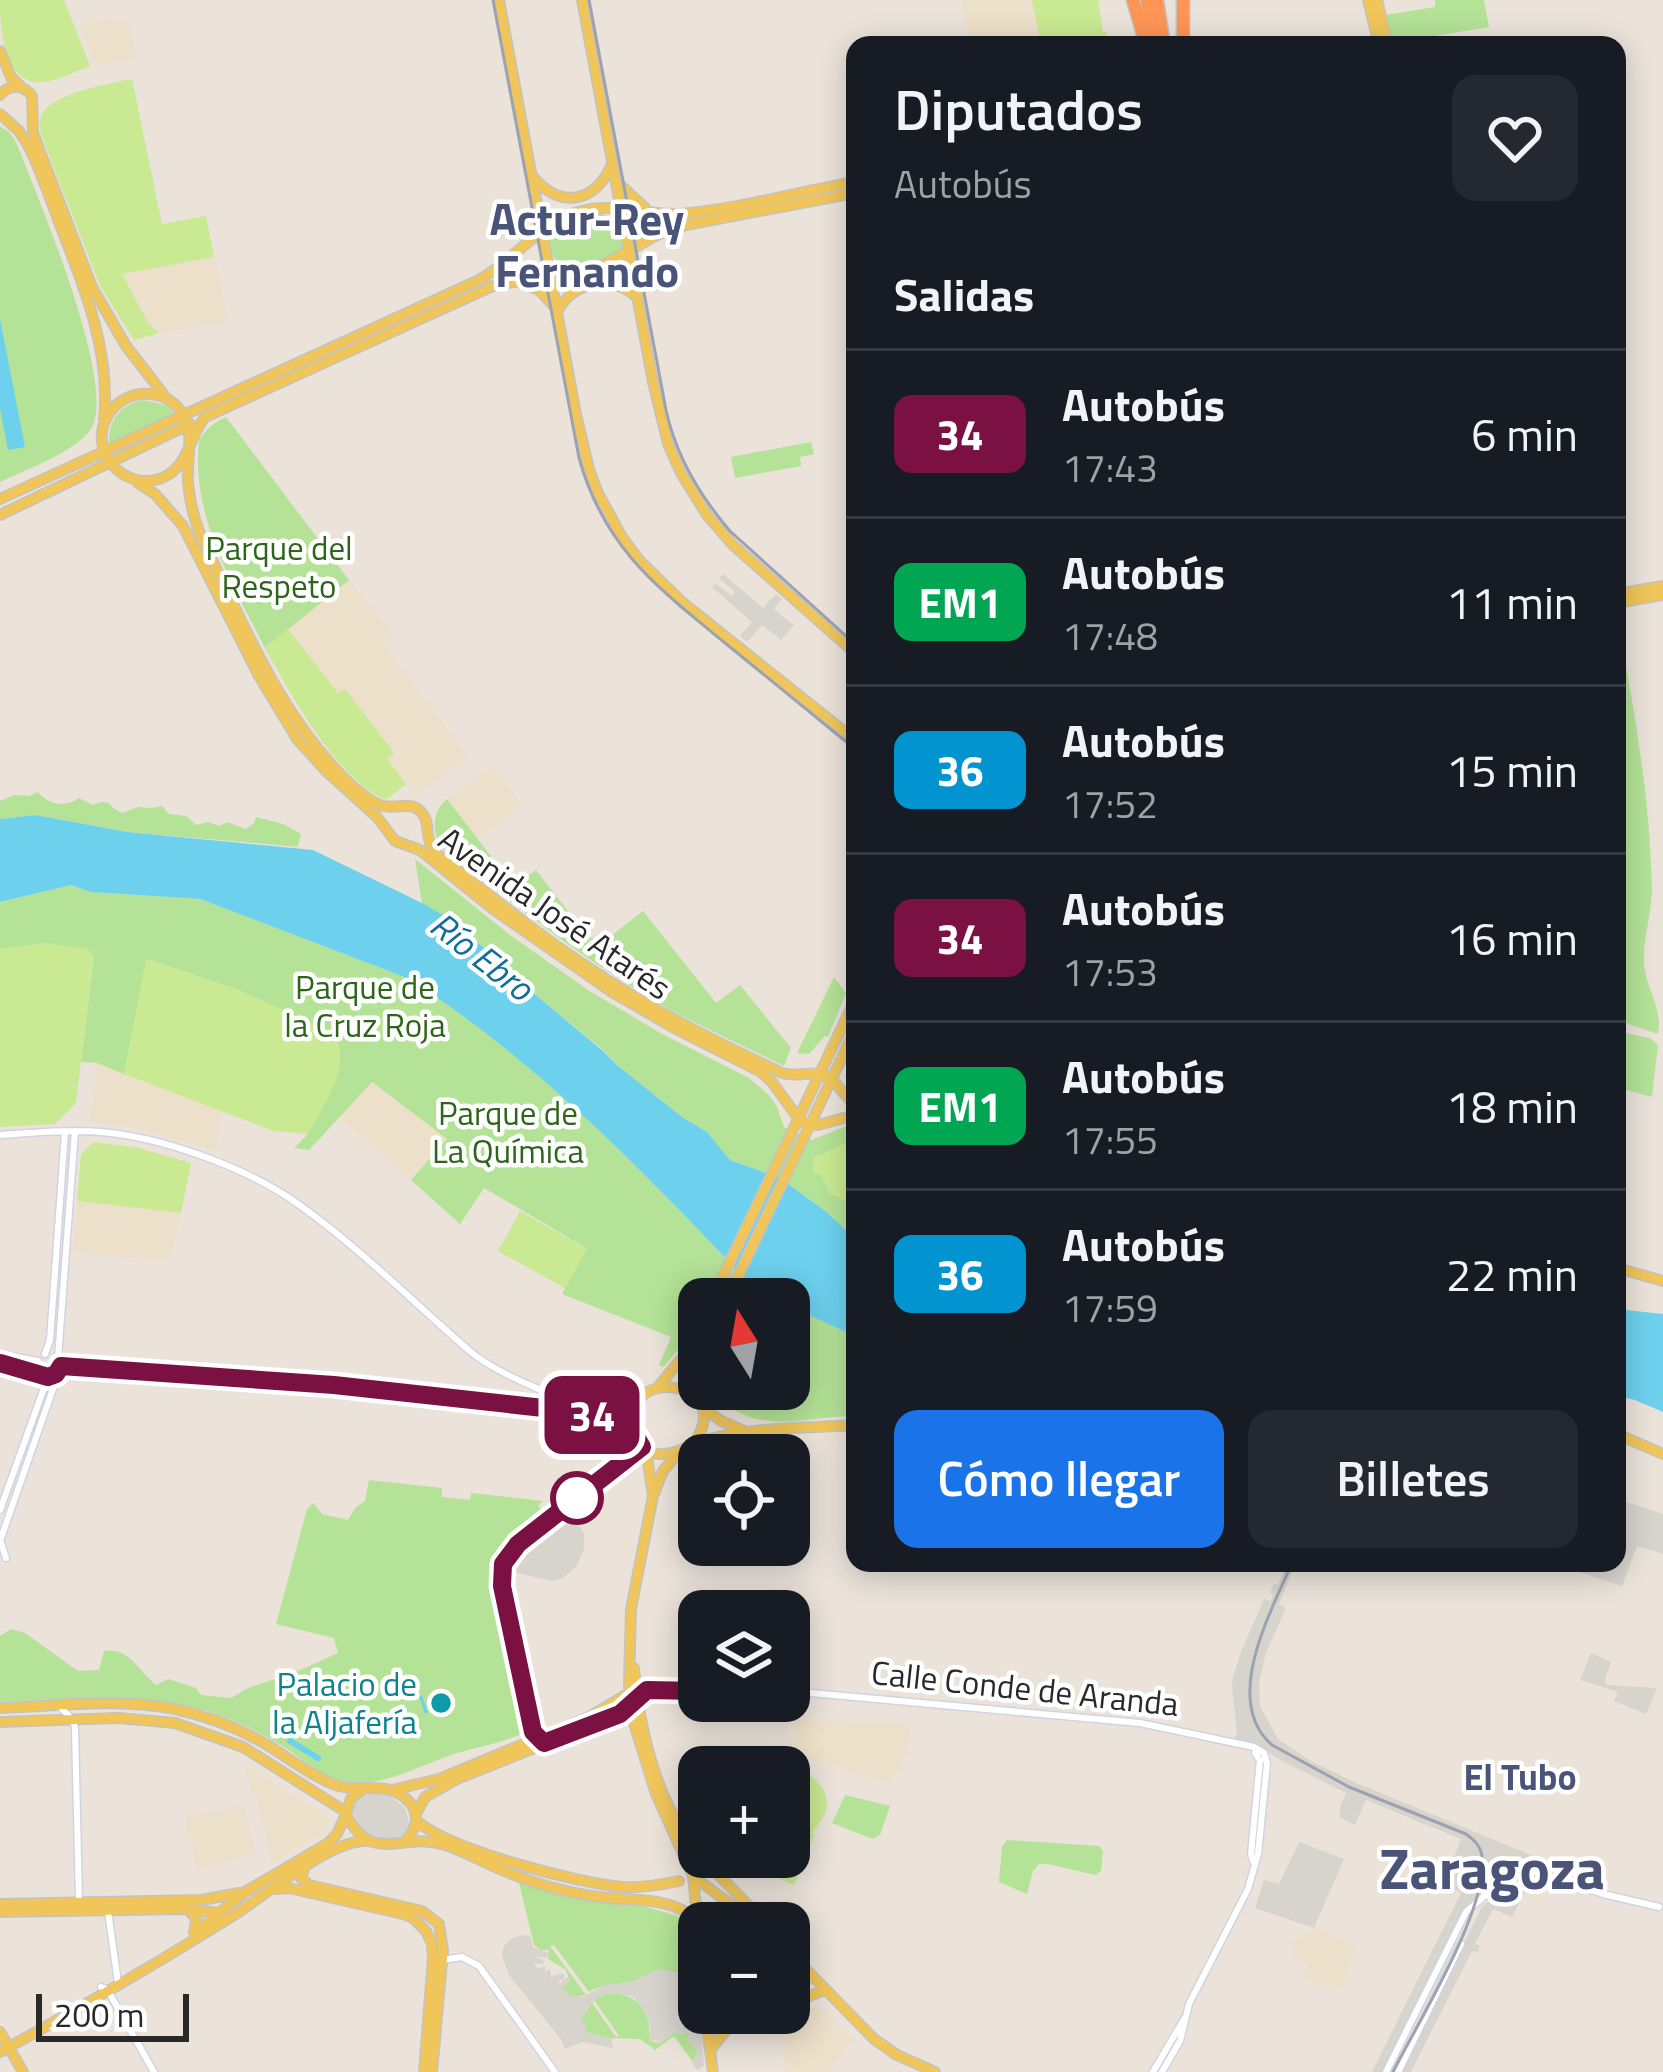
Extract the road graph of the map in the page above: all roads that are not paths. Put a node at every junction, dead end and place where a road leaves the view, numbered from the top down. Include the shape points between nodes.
1 (500, 0) edge
2 (582, 0) edge
3 (1133, 0) edge
4 (1147, 0) edge
5 (1157, 0) edge
6 (1183, 0) edge
7 (1372, 0) edge
8 (1147, 36) edge
9 (1149, 36) edge
10 (1163, 36) edge
11 (1183, 36) edge
12 (1378, 36) edge
13 (1385, 36) edge
14 (0, 51) edge
15 (21, 87) junction
16 (0, 95) edge
17 (32, 115) junction
18 (5, 118) edge
19 (612, 161) junction
20 (532, 175) junction
21 (616, 181) junction
22 (846, 184) edge
23 (846, 195) edge
24 (598, 208) junction
25 (621, 208) junction
26 (656, 213) junction
27 (559, 220) junction
28 (541, 230) junction
29 (625, 233) junction
30 (545, 251) junction
31 (629, 253) junction
32 (612, 262) junction
33 (574, 273) junction
34 (550, 275) junction
35 (513, 280) junction
36 (639, 298) junction
37 (557, 312) junction
38 (171, 401) junction
39 (203, 412) junction
40 (186, 419) junction
41 (103, 429) junction
42 (189, 447) junction
43 (106, 456) junction
44 (84, 459) junction
45 (85, 473) junction
46 (121, 474) junction
47 (134, 480) junction
48 (0, 500) edge
49 (0, 515) edge
50 (1663, 590) edge
51 (1626, 596) edge
52 (846, 645) edge
53 (846, 733) edge
54 (398, 807) junction
55 (388, 829) junction
56 (426, 830) junction
57 (409, 845) junction
58 (846, 1018) edge
59 (846, 1048) edge
60 (819, 1074) junction
61 (801, 1077) junction
62 (831, 1079) junction
63 (840, 1093) junction
64 (846, 1097) edge
65 (788, 1104) junction
66 (846, 1117) edge
67 (797, 1119) junction
68 (830, 1121) junction
69 (809, 1125) junction
70 (70, 1131) junction
71 (0, 1136) edge
72 (1626, 1271) edge
73 (722, 1278) edge
74 (737, 1278) edge
75 (1663, 1281) edge
76 (45, 1354) junction
77 (0, 1359) edge
78 (38, 1360) junction
79 (678, 1365) edge
80 (59, 1366) junction
81 (41, 1374) junction
82 (678, 1387) edge
83 (657, 1388) junction
84 (644, 1395) junction
85 (708, 1410) edge
86 (846, 1426) edge
87 (749, 1432) junction
88 (740, 1434) edge
89 (1626, 1438) edge
90 (641, 1444) junction
91 (678, 1453) joint
92 (1663, 1454) edge
93 (653, 1496) junction
94 (0, 1510) edge
95 (0, 1541) edge
96 (7, 1558) dead end
97 (678, 1684) edge
98 (810, 1693) edge
99 (633, 1696) junction
100 (58, 1706) junction
101 (0, 1708) edge
102 (73, 1720) junction
103 (0, 1722) edge
104 (540, 1740) junction
105 (364, 1789) junction
106 (392, 1790) junction
107 (346, 1814) junction
108 (416, 1818) junction
109 (678, 1826) edge
110 (366, 1841) junction
111 (403, 1843) junction
112 (678, 1843) edge
113 (308, 1866) junction
114 (696, 1878) edge
115 (722, 1878) edge
116 (679, 1881) dead end
117 (267, 1890) junction
118 (244, 1892) junction
119 (95, 1901) junction
120 (79, 1902) junction
121 (727, 1902) edge
122 (745, 1902) edge
123 (1659, 1907) dead end
124 (0, 1908) edge
125 (243, 1908) junction
126 (678, 1908) edge
127 (188, 1909) junction
128 (107, 1910) junction
129 (219, 1913) junction
130 (198, 1934) junction
131 (1461, 1945) dead end
132 (442, 1959) junction
133 (433, 1970) junction
134 (810, 1974) edge
135 (119, 1980) junction
136 (104, 1988) junction
137 (825, 1990) junction
138 (810, 1996) edge
139 (1184, 2018) junction
140 (0, 2032) edge
141 (706, 2034) edge
142 (723, 2034) edge
143 (4, 2047) edge
144 (711, 2050) junction
145 (23, 2072) edge
146 (154, 2072) edge
147 (428, 2072) edge
148 (554, 2072) edge
149 (713, 2072) edge
150 (935, 2072) edge
151 (1153, 2072) edge
152 (1162, 2072) edge
153 (1386, 2072) edge
154 (1398, 2072) edge

1 - 20 main road
2 - 19 main road
3 - 8 highway
4 - 9 highway
5 - 10 highway
6 - 11 highway
7 - 12 main road
7 - 13 main road
14 - 15 main road
15 - 16 main road
15 - 17 main road via 32,96
17 - 18 main road via 24,122
17 - 38 main road via 35,142 92,287
18 - 41 main road via 32,154 84,287 100,356
19 - 20 main road via 598,187 577,197 550,193
19 - 21 main road
20 - 28 main road
21 - 25 main road
21 - 26 main road
22 - 26 main road
23 - 31 main road via 686,225
24 - 25 main road
24 - 27 main road
24 - 29 main road
25 - 26 main road
25 - 29 main road
27 - 28 main road
27 - 30 main road
28 - 30 main road
28 - 39 main road via 478,280
29 - 31 main road
29 - 32 main road
30 - 33 main road
30 - 34 main road
31 - 32 main road
31 - 36 main road
32 - 33 main road
33 - 34 main road
34 - 35 main road
34 - 37 main road
35 - 37 main road via 539,290
35 - 39 main road
36 - 37 main road via 623,286 592,284 571,293
36 - 52 main road via 663,429 691,490 733,544
37 - 53 main road via 586,461 622,537 682,602
38 - 39 main road
38 - 40 main road
38 - 41 main road via 128,397
39 - 40 main road
39 - 42 main road
40 - 42 main road
40 - 43 main road
41 - 43 main road
41 - 44 main road
42 - 47 main road via 166,476
42 - 54 main road via 200,532 285,703 353,786 377,804
43 - 44 main road
43 - 45 main road
43 - 46 main road
44 - 48 main road
45 - 46 main road
45 - 49 main road
46 - 47 main road, Avenida José Atarés
47 - 55 main road, Avenida José Atarés via 183,526 297,739
50 - 51 main road
54 - 55 main road
54 - 56 main road via 419,810
55 - 57 main road
56 - 57 main road
56 - 61 main road, Avenida José Atarés via 437,854 582,964 717,1042
57 - 65 main road, Avenida José Atarés via 584,974 761,1072
58 - 60 main road
59 - 62 main road
60 - 61 main road
60 - 62 main road
60 - 67 main road
61 - 65 main road
62 - 63 main road
62 - 69 main road
63 - 64 main road
63 - 68 main road
65 - 67 main road, Avenida José Atarés
66 - 68 main road
67 - 69 main road
67 - 73 main road
68 - 69 main road
69 - 74 main road
70 - 71 street
70 - 76 street
70 - 80 street
70 - 84 street via 153,1141 265,1184 510,1376 589,1405
72 - 75 main road
76 - 78 street
76 - 80 street
77 - 78 street
77 - 81 street
78 - 81 street
79 - 83 main road
80 - 81 street via 50,1377
80 - 90 street via 580,1412 620,1425
80 - 95 street
81 - 94 street via 44,1388
82 - 83 main road
83 - 84 main road
84 - 90 main road via 633,1416
85 - 87 main road
86 - 87 main road
87 - 88 main road
89 - 92 main road
90 - 91 main road via 655,1454
90 - 93 main road
90 - 104 main road via 503,1564
91 - 93 main road
93 - 99 main road via 631,1610
95 - 96 street
97 - 99 street via 650,1683
98 - 139 street, Calle Conde de Aranda via 1140,1724 1254,1750 1246,1893
99 - 104 main road via 620,1714
99 - 109 main road
99 - 112 main road via 638,1742
100 - 101 main road
100 - 102 street
100 - 105 main road via 192,1714 252,1736 333,1784
102 - 103 main road
102 - 107 main road via 148,1718 198,1729 257,1754
102 - 120 street
104 - 106 main road
104 - 108 main road via 428,1795
105 - 106 main road
105 - 107 main road
106 - 108 main road
107 - 110 main road
107 - 118 main road via 327,1844
108 - 111 main road
108 - 116 main road via 477,1850 572,1877 625,1887
110 - 111 main road
110 - 113 main road
111 - 126 main road via 441,1844 525,1879
113 - 117 main road
113 - 132 main road via 302,1878 309,1885 434,1918
114 - 121 main road
115 - 122 main road
117 - 125 main road
117 - 133 main road via 289,1888 413,1918 432,1944
118 - 119 main road
118 - 129 main road
119 - 120 main road
119 - 128 street
120 - 124 main road
123 - 153 street via 1515,1870 1466,1912
124 - 128 main road
125 - 129 main road
125 - 130 main road
127 - 128 main road
127 - 129 main road
127 - 130 main road
128 - 135 street
129 - 130 main road
130 - 135 main road
131 - 154 street
132 - 133 street
132 - 147 main road
132 - 148 street via 478,1966
133 - 147 main road
134 - 137 main road
135 - 136 main road
136 - 143 main road
136 - 146 street
137 - 138 main road
137 - 150 main road via 884,2047
139 - 151 street
139 - 152 street
140 - 143 main road
141 - 144 main road
142 - 144 main road
143 - 145 main road
144 - 149 main road

